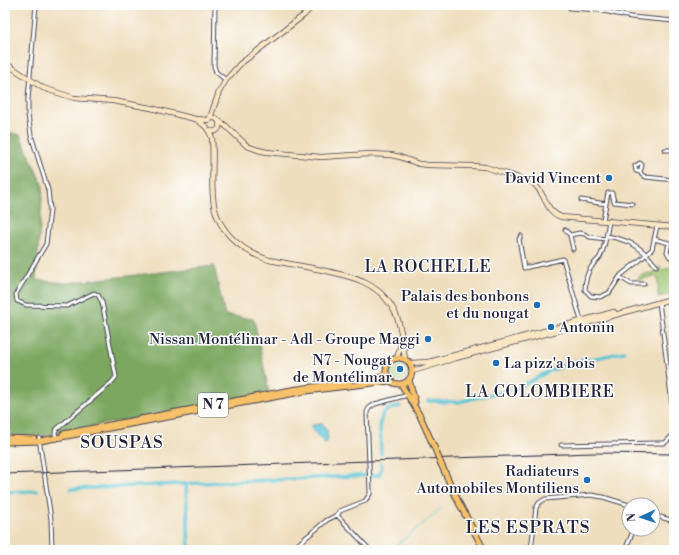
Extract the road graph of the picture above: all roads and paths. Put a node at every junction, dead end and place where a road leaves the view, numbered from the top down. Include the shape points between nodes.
1 (36, 5) edge
2 (215, 5) edge
3 (314, 5) edge
4 (570, 8) dead end
5 (674, 21) edge
6 (5, 63) edge
7 (31, 80) junction
8 (226, 80) junction
9 (215, 104) junction
10 (195, 119) junction
11 (209, 119) junction
12 (218, 120) junction
13 (206, 126) junction
14 (217, 130) junction
15 (210, 131) junction
16 (232, 131) junction
17 (212, 146) junction
18 (665, 150) dead end
19 (674, 150) edge
20 (637, 164) dead end
21 (674, 180) edge
22 (581, 200) dead end
23 (606, 202) junction
24 (614, 202) junction
25 (633, 204) dead end
26 (606, 220) junction
27 (657, 226) junction
28 (674, 227) edge
29 (565, 230) dead end
30 (570, 235) junction
31 (521, 236) dead end
32 (607, 238) junction
33 (654, 240) junction
34 (573, 249) dead end
35 (647, 254) junction
36 (670, 257) dead end
37 (656, 266) dead end
38 (620, 277) junction
39 (644, 284) dead end
40 (674, 298) edge
41 (659, 302) junction
42 (643, 306) junction
43 (581, 320) junction
44 (403, 338) junction
45 (397, 358) junction
46 (408, 361) junction
47 (413, 372) junction
48 (386, 373) junction
49 (409, 380) junction
50 (390, 381) junction
51 (401, 384) junction
52 (408, 395) junction
53 (420, 416) junction
54 (674, 419) edge
55 (674, 434) edge
56 (56, 437) junction
57 (5, 438) edge
58 (40, 440) junction
59 (5, 442) edge
60 (561, 445) dead end
61 (621, 502) edge
62 (337, 516) junction
63 (661, 517) edge
64 (674, 521) edge
65 (631, 537) edge
66 (52, 550) edge
67 (291, 550) edge
68 (370, 550) edge
69 (484, 550) edge
70 (532, 550) edge
71 (625, 550) edge

1 - 7 street
2 - 8 street via 214,66 216,72
3 - 8 main road via 240,64
4 - 5 street via 604,10 631,17
6 - 7 main road
7 - 10 main road via 43,88 74,98 113,101
7 - 56 street via 28,115 31,135 48,190 50,210 46,244 16,294 18,301 26,305 67,306 94,293 98,295 102,302 116,377 57,429
8 - 9 main road
9 - 11 main road
9 - 12 main road
10 - 11 main road
10 - 13 main road
11 - 12 main road
11 - 13 main road
12 - 14 main road
12 - 16 main road
13 - 15 main road
14 - 15 main road
14 - 16 main road
14 - 17 main road
15 - 17 main road
16 - 26 main road via 247,146 267,152 321,157 391,155 419,164 485,167 538,186 554,215
17 - 44 main road via 215,210 228,236 256,256 364,281 386,299 393,309
18 - 19 street
20 - 21 street via 636,171 646,178
22 - 23 street
23 - 24 street
23 - 24 street via 608,193 612,193
23 - 26 street
24 - 25 street
26 - 27 main road
26 - 32 street
27 - 28 main road
27 - 33 street
29 - 30 street
30 - 32 street via 580,233 590,237
30 - 34 street
31 - 43 street via 519,239 524,268 563,259
32 - 35 street via 622,239 636,245
32 - 38 street via 599,258 585,279 586,290 591,296 600,297 609,292
33 - 35 street
33 - 36 street via 669,243 667,252
35 - 37 street
35 - 38 street
38 - 39 street via 631,284
40 - 41 main road
41 - 42 main road
41 - 54 street
42 - 43 main road
42 - 47 main road
43 - 46 main road via 429,362
44 - 45 main road
44 - 46 main road
45 - 46 main road
45 - 48 main road via 388,363
46 - 47 main road
47 - 49 main road
48 - 50 main road
48 - 56 main road, N 7 via 377,378 291,390
49 - 51 main road
49 - 53 main road
50 - 51 main road
50 - 56 main road, N 7 via 306,391
51 - 52 main road
52 - 53 main road
52 - 62 street via 368,408 370,494 365,501 340,512
53 - 69 main road, bridge via 458,503
55 - 60 street via 665,443
56 - 58 main road, N 7
57 - 58 main road, N 7
58 - 59 main road, N 7
58 - 66 street
61 - 70 street via 591,494 545,499 536,508
62 - 67 street via 327,520
62 - 68 street
63 - 64 street
65 - 71 street

